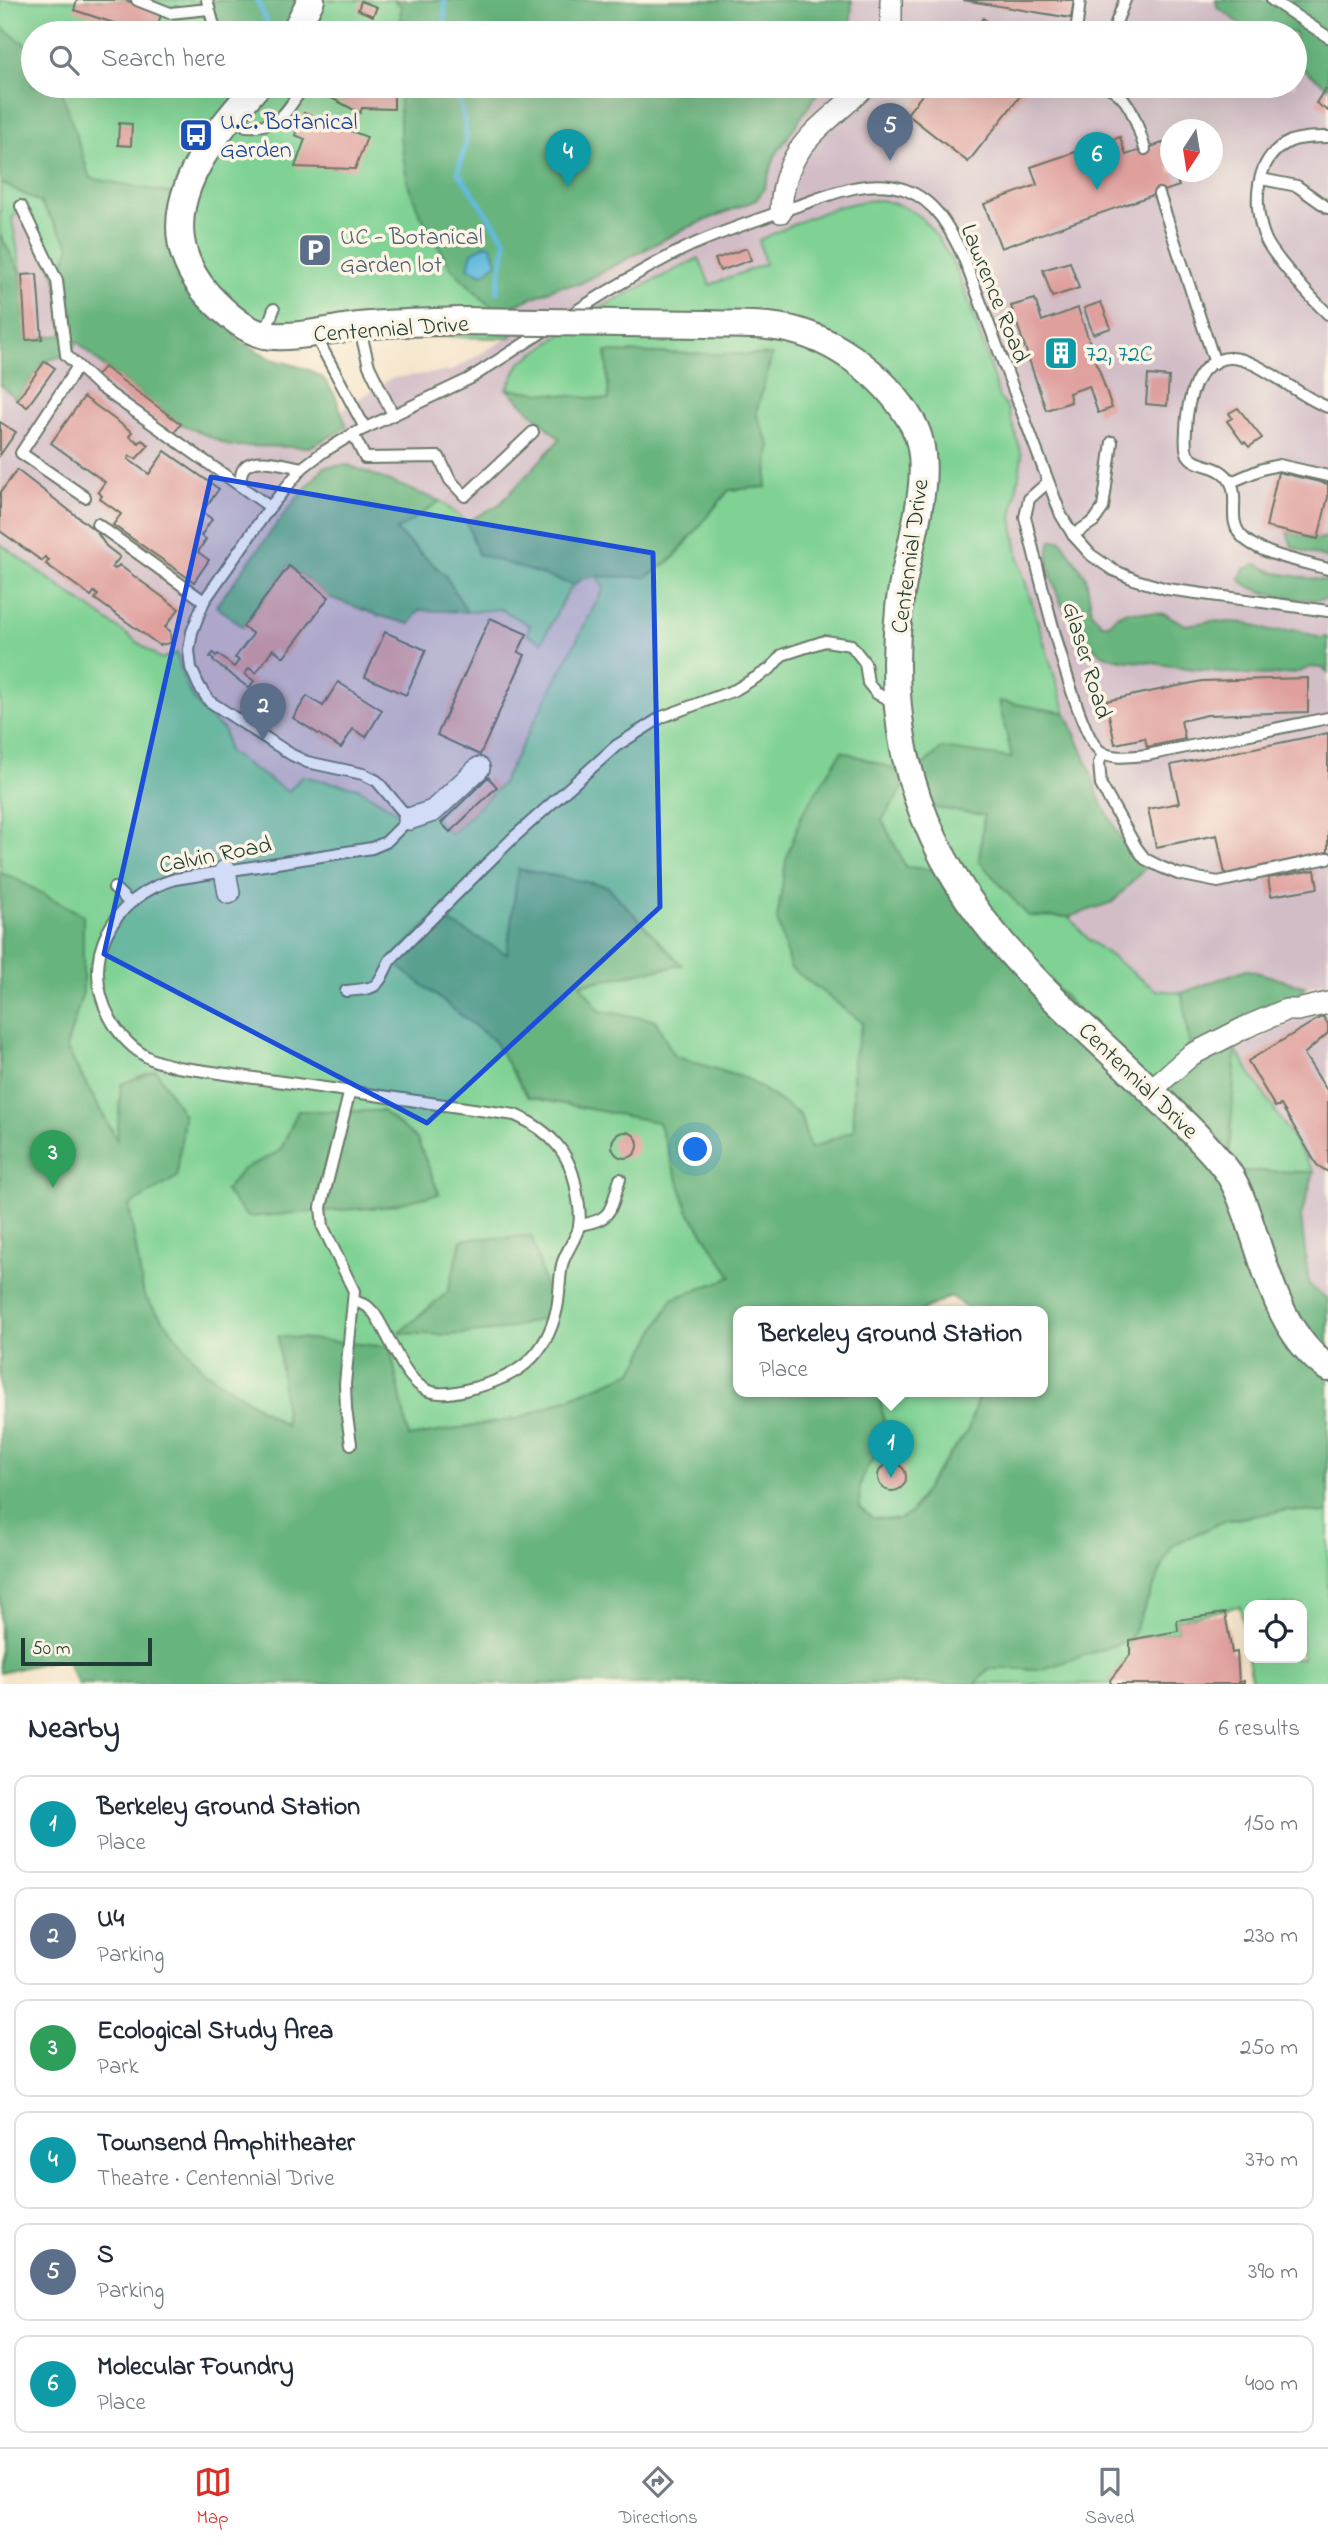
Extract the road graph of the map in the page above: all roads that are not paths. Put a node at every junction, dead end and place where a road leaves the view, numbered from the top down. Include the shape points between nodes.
1 (138, 0) edge
2 (312, 0) edge
3 (891, 0) edge
4 (1080, 0) edge
5 (1125, 0) edge
6 (1272, 0) edge
7 (208, 5) edge
8 (301, 21) edge
9 (891, 21) edge
10 (1077, 21) edge
11 (1117, 21) edge
12 (1304, 21) edge
13 (1307, 23) edge
14 (1328, 37) edge
15 (243, 98) edge
16 (244, 98) edge
17 (295, 98) edge
18 (851, 98) edge
19 (1124, 98) edge
20 (1328, 137) edge
21 (1145, 149) dead end
22 (1261, 179) junction
23 (1159, 194) dead end
24 (20, 206) dead end
25 (1328, 208) edge
26 (780, 212) junction
27 (274, 309) dead end
28 (1328, 314) edge
29 (359, 326) junction
30 (314, 334) junction
31 (264, 335) junction
32 (1214, 363) junction
33 (78, 366) junction
34 (1328, 407) edge
35 (393, 415) junction
36 (365, 428) junction
37 (533, 432) dead end
38 (353, 435) junction
39 (1112, 442) dead end
40 (302, 468) junction
41 (1328, 476) edge
42 (1231, 482) junction
43 (1047, 483) junction
44 (242, 487) junction
45 (85, 497) dead end
46 (270, 507) junction
47 (97, 524) dead end
48 (1073, 535) junction
49 (1328, 569) edge
50 (204, 601) junction
51 (1328, 611) edge
52 (898, 705) junction
53 (1328, 718) edge
54 (1102, 753) junction
55 (479, 768) dead end
56 (409, 819) junction
57 (1328, 858) edge
58 (225, 871) junction
59 (114, 888) dead end
60 (229, 893) dead end
61 (130, 902) junction
62 (1328, 989) edge
63 (346, 991) dead end
64 (1328, 1003) edge
65 (1286, 1010) junction
66 (350, 1090) junction
67 (1150, 1090) junction
68 (620, 1179) dead end
69 (579, 1225) junction
70 (355, 1301) junction
71 (1328, 1368) edge
72 (351, 1444) dead end

1 - 7 lane via 170,13
2 - 8 street
3 - 9 street
4 - 10 lane
5 - 11 lane
6 - 12 lane
13 - 14 lane
15 - 31 street via 191,176 181,217 182,240 197,282 229,314
16 - 17 lane via 246,126 270,125
18 - 26 street via 801,146 782,187
19 - 21 lane
20 - 22 lane via 1290,141 1277,150
22 - 25 lane via 1297,186
22 - 28 lane via 1257,204 1268,243
23 - 32 lane
24 - 33 lane via 57,281 66,355
26 - 35 lane, Lawrence Road via 691,246 593,300 469,379
26 - 43 lane, Lawrence Road via 870,185 907,190 936,210 963,256
27 - 31 lane
29 - 30 street, Centennial Drive
29 - 35 lane via 369,366
29 - 52 street, Centennial Drive, bridge via 460,321 770,326 830,344 852,358 888,392 915,429 920,449 921,498 899,606
30 - 31 street, Centennial Drive
30 - 36 lane
32 - 34 lane via 1227,358 1243,360
32 - 42 lane via 1193,387 1187,405 1185,446 1192,460 1220,470
33 - 44 lane via 128,408
33 - 45 lane via 20,453
35 - 36 lane, Lawrence Road
36 - 38 lane
37 - 38 lane via 465,496 450,480 439,457 365,458
38 - 40 lane
39 - 48 lane via 1103,508 1094,521
40 - 44 lane via 255,461 242,471
40 - 46 lane
41 - 42 lane via 1279,465
42 - 49 lane via 1234,524 1249,543
43 - 48 lane, Lawrence Road
43 - 54 lane, Glaser Road via 1029,499 1025,517 1069,682 1085,729
44 - 46 lane
46 - 50 lane
47 - 50 lane
48 - 51 lane, Lawrence Road via 1091,555 1136,580 1167,589
50 - 56 lane via 189,650 191,668 209,701 292,755 377,781
52 - 63 lane via 868,683 865,663 851,645 825,641 782,655 770,669 725,695 662,717 616,746 514,837 390,960 377,986
52 - 67 street, Centennial Drive via 904,749 920,806 959,889 1010,956
53 - 54 lane, Glaser Road via 1147,755
54 - 57 lane via 1101,785 1136,847 1145,859 1161,867 1218,882
55 - 56 street via 433,811
56 - 58 lane, Calvin Road via 386,842 372,848
58 - 60 street
58 - 61 lane, Calvin Road via 159,884
59 - 61 lane
61 - 66 lane, Calvin Road via 108,930 98,966 105,1008 131,1046 153,1060 177,1067
62 - 65 street via 1293,1001
64 - 65 street
65 - 67 street via 1191,1055
66 - 69 lane, Calvin Road via 495,1111 537,1124 568,1159 575,1179
66 - 70 lane via 321,1207 323,1227 352,1283
67 - 71 street, Centennial Drive via 1228,1171 1279,1307 1299,1340
68 - 69 lane via 605,1217
69 - 70 lane, Calvin Road via 562,1264 557,1308 543,1343 512,1376 493,1383 456,1393 425,1390 413,1380 374,1313
70 - 72 lane via 345,1384

